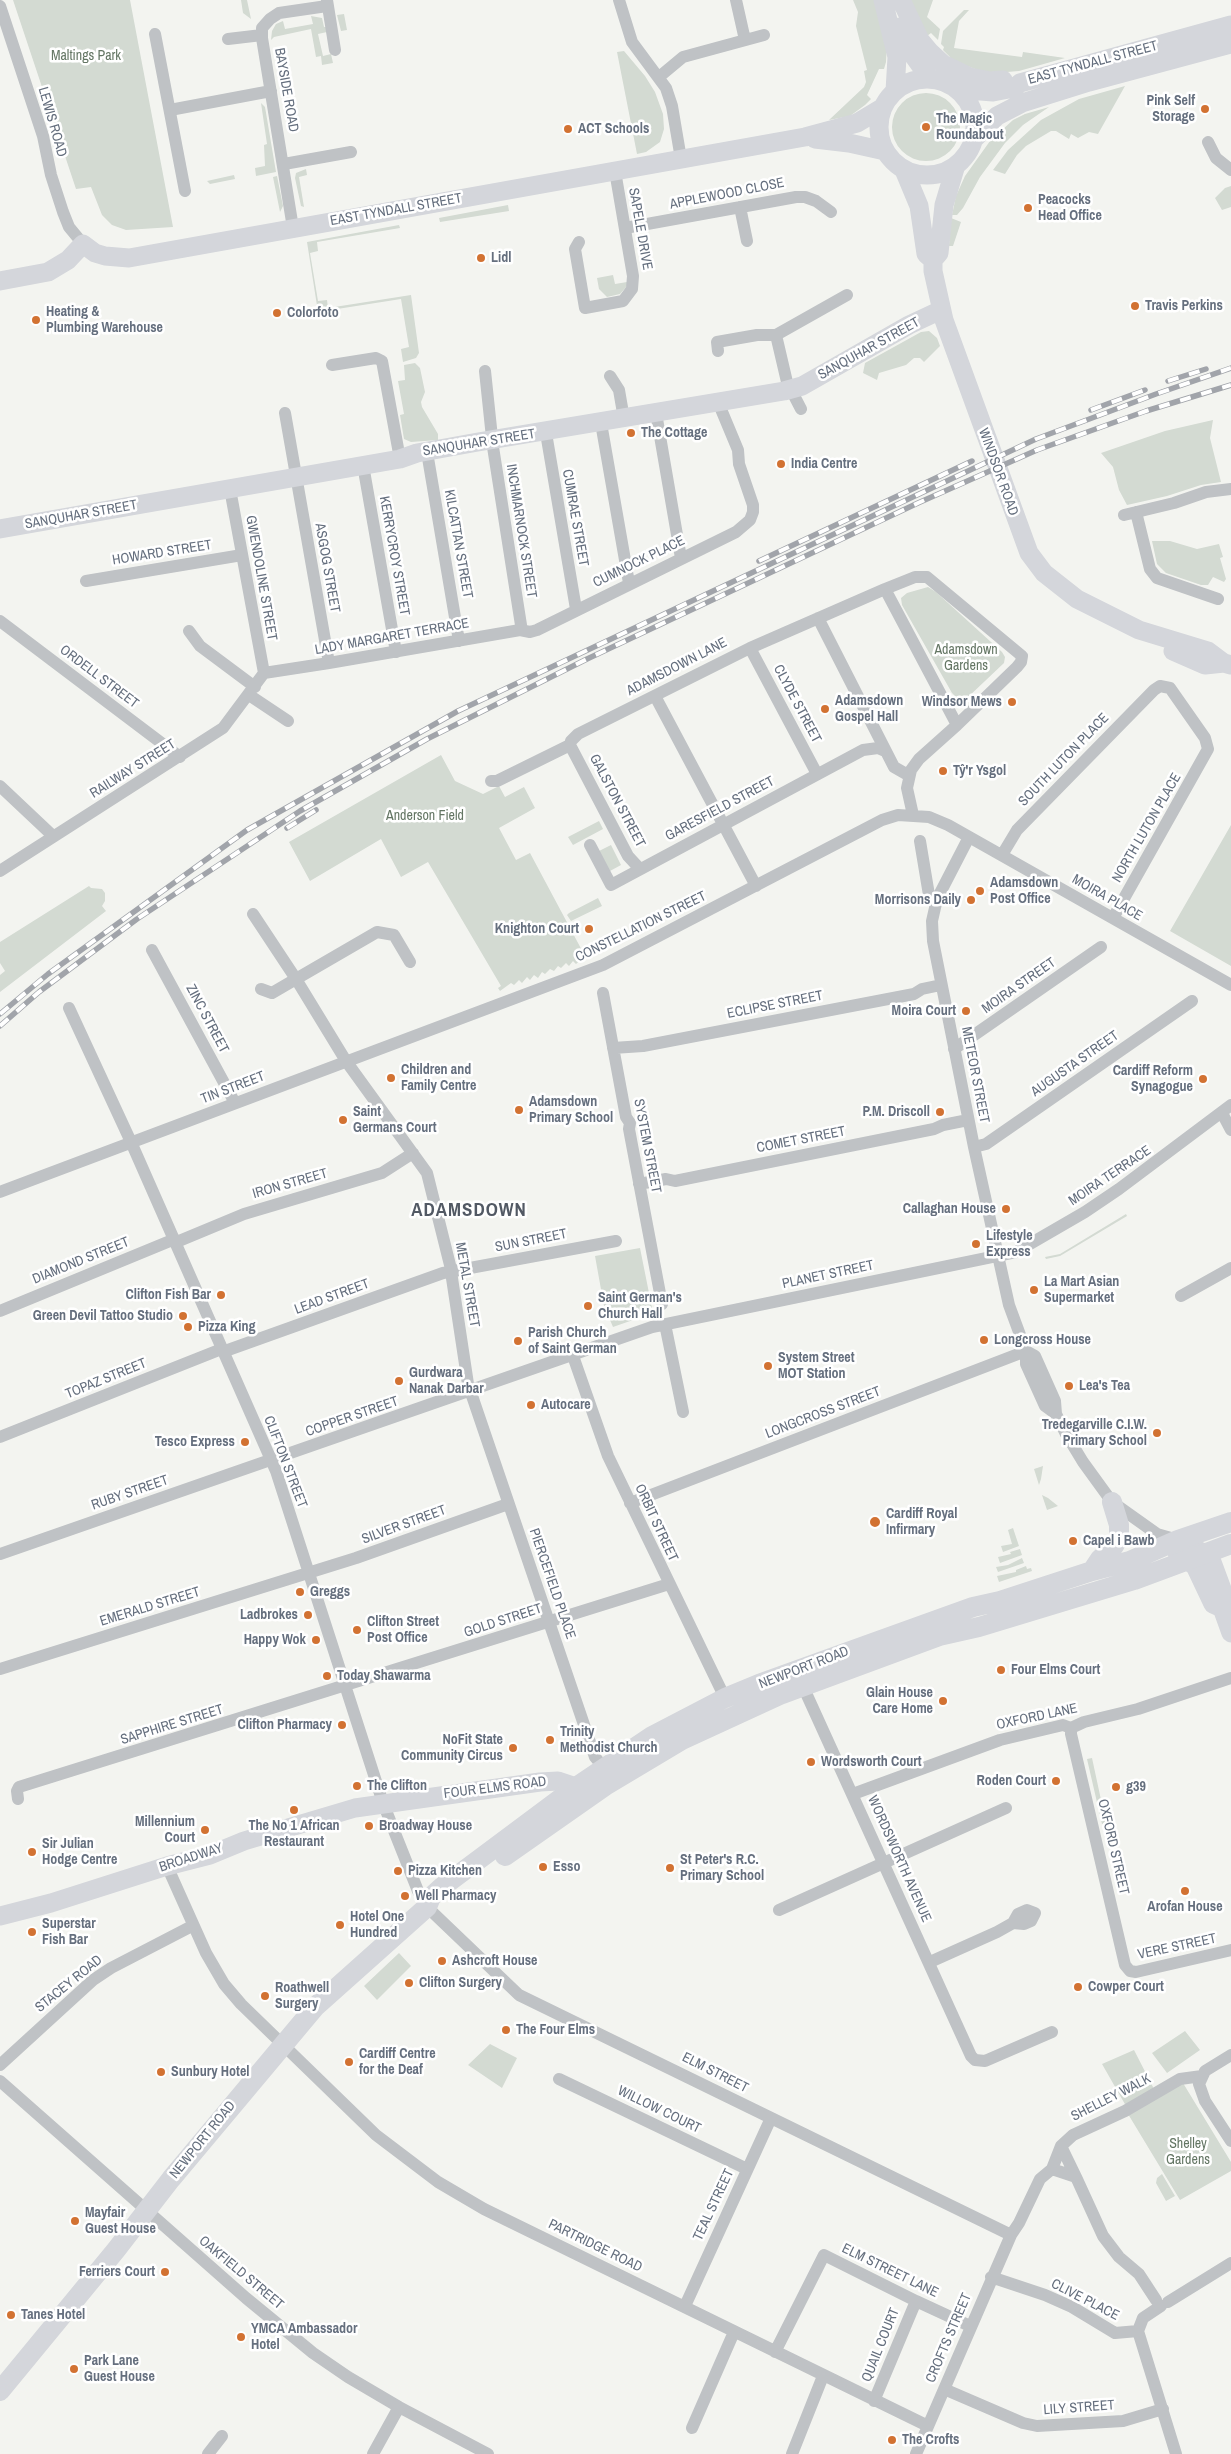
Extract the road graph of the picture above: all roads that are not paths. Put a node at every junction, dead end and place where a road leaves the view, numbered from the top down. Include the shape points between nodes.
1 (619, 0) edge
2 (736, 0) edge
3 (883, 0) edge
4 (889, 0) edge
5 (901, 0) edge
6 (327, 3) edge
7 (0, 6) edge
8 (1231, 25) edge
9 (155, 34) dead end
10 (262, 35) junction
11 (764, 35) dead end
12 (228, 39) dead end
13 (745, 40) junction
14 (1231, 44) edge
15 (334, 50) dead end
16 (659, 77) junction
17 (930, 79) junction
18 (1020, 83) junction
19 (956, 89) junction
20 (895, 91) junction
21 (271, 92) junction
22 (882, 108) junction
23 (170, 110) junction
24 (804, 137) junction
25 (974, 139) junction
26 (1208, 142) dead end
27 (885, 151) junction
28 (351, 152) dead end
29 (681, 159) junction
30 (284, 164) junction
31 (956, 165) junction
32 (904, 170) junction
33 (1231, 170) edge
34 (614, 171) junction
35 (185, 191) dead end
36 (740, 207) junction
37 (831, 212) dead end
38 (294, 228) junction
39 (625, 228) junction
40 (747, 241) dead end
41 (579, 242) dead end
42 (83, 244) junction
43 (933, 260) junction
44 (0, 281) edge
45 (847, 295) dead end
46 (943, 315) junction
47 (776, 335) junction
48 (718, 351) dead end
49 (332, 364) dead end
50 (485, 371) dead end
51 (610, 376) dead end
52 (790, 390) junction
53 (718, 402) junction
54 (801, 409) dead end
55 (656, 412) junction
56 (285, 413) dead end
57 (624, 419) junction
58 (600, 423) junction
59 (546, 433) junction
60 (492, 441) junction
61 (427, 452) junction
62 (400, 459) junction
63 (363, 465) junction
64 (296, 477) junction
65 (230, 488) junction
66 (1231, 489) edge
67 (0, 528) edge
68 (242, 555) junction
69 (682, 558) junction
70 (86, 581) dead end
71 (629, 583) junction
72 (884, 589) junction
73 (1218, 599) dead end
74 (576, 609) junction
75 (818, 618) junction
76 (0, 621) edge
77 (520, 627) junction
78 (537, 630) joint
79 (189, 631) dead end
80 (459, 641) junction
81 (750, 648) junction
82 (396, 652) junction
83 (329, 664) junction
84 (1228, 664) edge
85 (264, 672) junction
86 (252, 691) junction
87 (655, 696) junction
88 (288, 721) dead end
89 (957, 725) junction
90 (570, 745) junction
91 (885, 750) junction
92 (1207, 752) joint
93 (180, 757) junction
94 (817, 774) junction
95 (908, 775) junction
96 (491, 781) dead end
97 (0, 786) edge
98 (913, 815) junction
99 (722, 823) junction
100 (53, 836) junction
101 (969, 837) junction
102 (920, 841) dead end
103 (590, 845) dead end
104 (1002, 855) junction
105 (640, 869) junction
106 (0, 871) edge
107 (756, 886) junction
108 (936, 899) junction
109 (253, 914) dead end
110 (1113, 918) junction
111 (1101, 947) dead end
112 (152, 950) dead end
113 (410, 962) dead end
114 (296, 979) junction
115 (942, 985) junction
116 (1231, 985) edge
117 (260, 989) dead end
118 (603, 993) dead end
119 (1192, 1001) dead end
120 (70, 1008) dead end
121 (613, 1048) junction
122 (954, 1049) junction
123 (346, 1061) junction
124 (235, 1103) junction
125 (1227, 1109) edge
126 (968, 1120) junction
127 (1231, 1130) edge
128 (131, 1142) junction
129 (974, 1147) junction
130 (412, 1153) junction
131 (639, 1184) junction
132 (0, 1192) edge
133 (175, 1241) junction
134 (616, 1241) dead end
135 (997, 1257) junction
136 (1231, 1268) edge
137 (451, 1272) junction
138 (1181, 1296) dead end
139 (662, 1304) dead end
140 (0, 1311) edge
141 (666, 1324) junction
142 (223, 1350) junction
143 (1026, 1351) junction
144 (573, 1356) junction
145 (470, 1392) junction
146 (683, 1412) dead end
147 (0, 1436) edge
148 (271, 1460) junction
149 (1112, 1502) junction
150 (630, 1503) junction
151 (508, 1504) junction
152 (1231, 1522) edge
153 (1167, 1540) junction
154 (1231, 1544) edge
155 (0, 1554) edge
156 (1196, 1557) junction
157 (1092, 1571) junction
158 (309, 1573) junction
159 (669, 1584) junction
160 (550, 1622) junction
161 (1231, 1633) edge
162 (0, 1669) edge
163 (799, 1678) junction
164 (1231, 1678) edge
165 (346, 1686) junction
166 (725, 1698) junction
167 (1071, 1728) junction
168 (608, 1778) junction
169 (576, 1787) junction
170 (853, 1794) junction
171 (18, 1799) dead end
172 (383, 1803) junction
173 (1006, 1808) dead end
174 (884, 1863) junction
175 (167, 1866) junction
176 (427, 1907) junction
177 (779, 1910) dead end
178 (0, 1916) edge
179 (1013, 1923) dead end
180 (192, 1926) junction
181 (1231, 1950) edge
182 (930, 1962) junction
183 (1130, 1971) joint
184 (1052, 2032) dead end
185 (282, 2044) junction
186 (1231, 2055) edge
187 (0, 2065) edge
188 (1202, 2076) junction
189 (559, 2078) dead end
190 (0, 2081) edge
191 (771, 2118) junction
192 (1231, 2141) edge
193 (1061, 2146) junction
194 (747, 2168) junction
195 (1052, 2169) junction
196 (1076, 2178) junction
197 (146, 2211) junction
198 (1010, 2235) junction
199 (1231, 2263) edge
200 (991, 2277) junction
201 (916, 2301) junction
202 (1162, 2303) junction
203 (685, 2306) junction
204 (970, 2326) junction
205 (734, 2332) junction
206 (1138, 2332) junction
207 (775, 2352) junction
208 (823, 2376) junction
209 (944, 2389) junction
210 (0, 2392) edge
211 (874, 2401) junction
212 (399, 2407) junction
213 (1163, 2409) junction
214 (928, 2426) junction
215 (692, 2428) dead end
216 (222, 2436) dead end
217 (208, 2454) edge
218 (373, 2454) edge
219 (488, 2454) edge
220 (792, 2454) edge
221 (916, 2454) edge
222 (1176, 2454) edge

1 - 16 street via 632,42
2 - 13 street
3 - 20 street via 897,57
4 - 17 street via 908,48
5 - 18 street via 920,40 943,64 979,80
6 - 10 street, BAYSIDE ROAD via 279,13 262,28
6 - 15 street
7 - 42 street, LEWIS ROAD via 43,136 63,212 69,227
8 - 18 street, EAST TYNDALL STREET
9 - 23 street
10 - 12 street
10 - 21 street, BAYSIDE ROAD
11 - 13 street
13 - 16 street via 683,56
14 - 25 street, EAST TYNDALL STREET via 1106,77 1010,109 988,124
16 - 29 street via 672,106
17 - 19 street
17 - 20 street via 905,84
18 - 19 street, EAST TYNDALL STREET via 1014,88 993,92
19 - 25 street via 972,111
20 - 22 street
21 - 23 street
21 - 30 street, BAYSIDE ROAD
22 - 24 street, EAST TYNDALL STREET via 852,124
22 - 27 street via 878,123
23 - 35 street
24 - 27 street, EAST TYNDALL STREET via 849,142
24 - 29 street, EAST TYNDALL STREET
25 - 31 street via 967,154
26 - 33 street via 1216,158
27 - 32 street
28 - 30 street
29 - 34 street, EAST TYNDALL STREET
30 - 38 street, BAYSIDE ROAD
31 - 32 street via 931,175
31 - 43 street, WINDSOR ROAD via 944,206 939,253
32 - 43 street, WINDSOR ROAD via 919,206 926,254
34 - 38 street, EAST TYNDALL STREET
34 - 39 street, SAPELE DRIVE
36 - 37 street, APPLEWOOD CLOSE via 805,197
36 - 39 street, APPLEWOOD CLOSE
36 - 40 street
38 - 42 street, EAST TYNDALL STREET via 129,258 95,253
39 - 41 street, SAPELE DRIVE via 633,282 628,296 616,304 585,308 575,249
42 - 44 street via 68,260 48,272
43 - 46 street, WINDSOR ROAD
45 - 47 street
46 - 52 street, SANQUHAR STREET via 909,325 814,380
46 - 84 street, WINDSOR ROAD via 1021,536 1034,560 1058,585 1077,598 1139,630 1208,651
47 - 48 street via 717,342
47 - 52 street
49 - 62 street via 382,360
50 - 60 street, INCHMARNOCK STREET
51 - 57 street via 619,390
52 - 53 street, SANQUHAR STREET
52 - 54 street
53 - 55 street, SANQUHAR STREET
53 - 69 street, CUMNOCK PLACE via 738,450 739,464 754,509 752,516 736,532
55 - 57 street, SANQUHAR STREET
55 - 69 street
56 - 64 street, ASGOG STREET
57 - 58 street, SANQUHAR STREET
58 - 59 street, SANQUHAR STREET
58 - 71 street
59 - 60 street, SANQUHAR STREET
59 - 74 street, CUMRAE STREET
60 - 61 street, SANQUHAR STREET
60 - 77 street, INCHMARNOCK STREET
61 - 62 street, SANQUHAR STREET
61 - 80 street, KILCATTAN STREET
62 - 63 street, SANQUHAR STREET
63 - 64 street, SANQUHAR STREET
63 - 82 street, KERRYCROY STREET
64 - 65 street, SANQUHAR STREET
64 - 83 street, ASGOG STREET
65 - 67 street, SANQUHAR STREET
65 - 68 street, GWENDOLINE STREET
66 - 73 street via 1206,492 1130,514 1150,569 1157,578
68 - 70 street, HOWARD STREET
68 - 85 street, GWENDOLINE STREET
69 - 71 street, CUMNOCK PLACE
71 - 74 street, CUMNOCK PLACE
72 - 75 street, ADAMSDOWN LANE
72 - 89 street
72 - 89 street, ADAMSDOWN LANE via 924,575 1022,656 1017,667
74 - 78 street, CUMNOCK PLACE
75 - 81 street, ADAMSDOWN LANE
75 - 91 street
76 - 93 street, ORDELL STREET
77 - 78 street, LADY MARGARET TERRACE via 530,632
77 - 80 street, LADY MARGARET TERRACE
79 - 86 street via 200,646
80 - 82 street, LADY MARGARET TERRACE
81 - 87 street, ADAMSDOWN LANE
81 - 94 street, CLYDE STREET
82 - 83 street, LADY MARGARET TERRACE
83 - 85 street, LADY MARGARET TERRACE
85 - 86 street, RAILWAY STREET
86 - 88 street
86 - 93 street, RAILWAY STREET via 227,725
87 - 90 street, ADAMSDOWN LANE via 578,734
87 - 99 street
89 - 95 street via 919,759
90 - 96 street, ADAMSDOWN LANE via 497,782
90 - 105 street, GALSTON STREET via 628,856
91 - 94 street, GARESFIELD STREET via 863,750
91 - 95 street via 894,767
92 - 104 street, SOUTH LUTON PLACE via 1208,743 1170,688 1160,686 1017,830
92 - 110 street, NORTH LUTON PLACE
93 - 100 street, RAILWAY STREET
94 - 99 street, GARESFIELD STREET
95 - 98 street via 908,797
97 - 100 street
98 - 101 street, MOIRA PLACE via 939,821
98 - 107 street, CONSTELLATION STREET via 896,815 882,820
99 - 105 street, GARESFIELD STREET
99 - 107 street
100 - 106 street, RAILWAY STREET
101 - 104 street, MOIRA PLACE
101 - 108 street, METEOR STREET
102 - 108 street via 929,895
103 - 105 street, GARESFIELD STREET via 611,884
104 - 110 street, MOIRA PLACE
107 - 123 street, CONSTELLATION STREET via 603,965
108 - 115 street, METEOR STREET via 932,930
109 - 114 street, METAL STREET
110 - 116 street, MOIRA PLACE
111 - 122 street, MOIRA STREET
112 - 124 street, ZINC STREET
113 - 114 street via 394,935 377,932
114 - 117 street via 272,993
114 - 123 street, METAL STREET
115 - 121 street, ECLIPSE STREET via 914,994 653,1044
115 - 122 street, METEOR STREET
118 - 121 street, SYSTEM STREET
119 - 129 street, AUGUSTA STREET via 986,1144
120 - 128 street, CLIFTON STREET
121 - 131 street, SYSTEM STREET via 626,1117 630,1123
122 - 126 street, METEOR STREET
123 - 124 street, TIN STREET
123 - 130 street, METAL STREET
124 - 128 street, TIN STREET
125 - 127 street
125 - 135 street, MOIRA TERRACE via 1085,1212 1022,1249
126 - 129 street, METEOR STREET
126 - 131 street, COMET STREET via 674,1181 666,1179
128 - 132 street, TIN STREET
128 - 133 street, CLIFTON STREET
129 - 135 street, METEOR STREET
130 - 133 street, IRON STREET via 372,1177 266,1206
130 - 137 street, METAL STREET via 429,1178
131 - 139 street, SYSTEM STREET
133 - 140 street, DIAMOND STREET
133 - 142 street, CLIFTON STREET
134 - 137 street, SUN STREET
135 - 141 street, PLANET STREET
135 - 143 street, METEOR STREET via 1009,1305
136 - 138 street
137 - 142 street, LEAD STREET
137 - 145 street, METAL STREET
141 - 144 street, PLANET STREET
141 - 146 street
142 - 147 street, TOPAZ STREET
142 - 148 street, CLIFTON STREET
143 - 149 street, METEOR STREET via 1035,1356 1055,1401 1056,1414 1083,1462
143 - 150 street, LONGCROSS STREET
144 - 145 street, COPPER STREET
144 - 150 street, ORBIT STREET via 608,1456
145 - 148 street, COPPER STREET
145 - 151 street, PIERCEFIELD PLACE
148 - 155 street, RUBY STREET
148 - 158 street, CLIFTON STREET
149 - 153 street, METEOR STREET
149 - 157 main road via 1119,1525 1118,1540
150 - 159 street, ORBIT STREET
151 - 158 street, SILVER STREET
151 - 160 street, PIERCEFIELD PLACE
152 - 153 main road, NEWPORT ROAD
153 - 156 street
153 - 157 main road, NEWPORT ROAD via 1130,1561
154 - 156 main road, NEWPORT ROAD
156 - 161 street via 1213,1604 1222,1608
156 - 163 main road, NEWPORT ROAD via 1134,1580
157 - 163 main road, NEWPORT ROAD via 973,1608
158 - 162 street, EMERALD STREET
158 - 165 street, CLIFTON STREET
159 - 160 street, GOLD STREET
159 - 166 street, ORBIT STREET
160 - 165 street, GOLD STREET
160 - 168 street, PIERCEFIELD PLACE via 595,1757
163 - 166 main road, NEWPORT ROAD
163 - 168 main road, NEWPORT ROAD
163 - 170 street, WORDSWORTH AVENUE
164 - 167 street, OXFORD LANE
165 - 171 street, SAPPHIRE STREET via 19,1787
165 - 172 street, CLIFTON STREET
166 - 168 main road, NEWPORT ROAD via 652,1736
167 - 170 street, OXFORD LANE via 1063,1725 1000,1740
167 - 183 street, OXFORD STREET via 1124,1960
168 - 169 main road, NEWPORT ROAD
168 - 176 main road, NEWPORT ROAD via 438,1906
169 - 172 street, FOUR ELMS ROAD via 558,1781 540,1782
169 - 176 main road, NEWPORT ROAD via 442,1887 430,1897
170 - 174 street, WORDSWORTH AVENUE
172 - 175 street, BROADWAY via 355,1808
172 - 176 street, ELM STREET
173 - 174 street
174 - 177 street
174 - 182 street, WORDSWORTH AVENUE
175 - 178 street, BROADWAY
175 - 180 street, PARTRIDGE ROAD
176 - 185 main road, NEWPORT ROAD via 315,2007
176 - 191 street, ELM STREET via 519,1995
179 - 182 street
180 - 185 street, PARTRIDGE ROAD via 224,1984
180 - 187 street, STACEY ROAD via 93,1980
181 - 183 street, VERE STREET
182 - 184 street, WORDSWORTH AVENUE via 975,2060 985,2061
185 - 197 main road, NEWPORT ROAD
185 - 203 street, PARTRIDGE ROAD via 376,2135 460,2196
186 - 188 street via 1211,2065
188 - 192 street via 1199,2084 1203,2096
188 - 193 street, SHELLEY WALK via 1180,2079 1125,2111 1073,2135
189 - 194 street, WILLOW COURT
190 - 197 street, OAKFIELD STREET
191 - 194 street, TEAL STREET
191 - 198 street, ELM STREET
193 - 195 street
193 - 196 street
194 - 203 street, TEAL STREET
195 - 196 street
195 - 198 street, CROFTS STREET via 1040,2179 1020,2223
196 - 202 street via 1103,2236
197 - 210 main road, NEWPORT ROAD
197 - 212 street, OAKFIELD STREET via 313,2353
198 - 200 street, CROFTS STREET
199 - 202 street
200 - 204 street, CROFTS STREET
200 - 206 street, CLIVE PLACE via 1046,2295 1115,2333
201 - 204 street, ELM STREET LANE
201 - 207 street, ELM STREET LANE via 824,2255
201 - 211 street, QUAIL COURT
202 - 206 street via 1143,2318
203 - 205 street, PARTRIDGE ROAD
204 - 209 street, CROFTS STREET
205 - 207 street, PARTRIDGE ROAD
205 - 215 street
206 - 213 street
207 - 208 street, PARTRIDGE ROAD
208 - 211 street, PARTRIDGE ROAD
208 - 220 street
209 - 213 street, LILY STREET via 1037,2426 1123,2420
209 - 214 street, CROFTS STREET
211 - 214 street, PARTRIDGE ROAD
212 - 218 street
212 - 219 street, OAKFIELD STREET
213 - 222 street
214 - 221 street, CROFTS STREET
216 - 217 street

